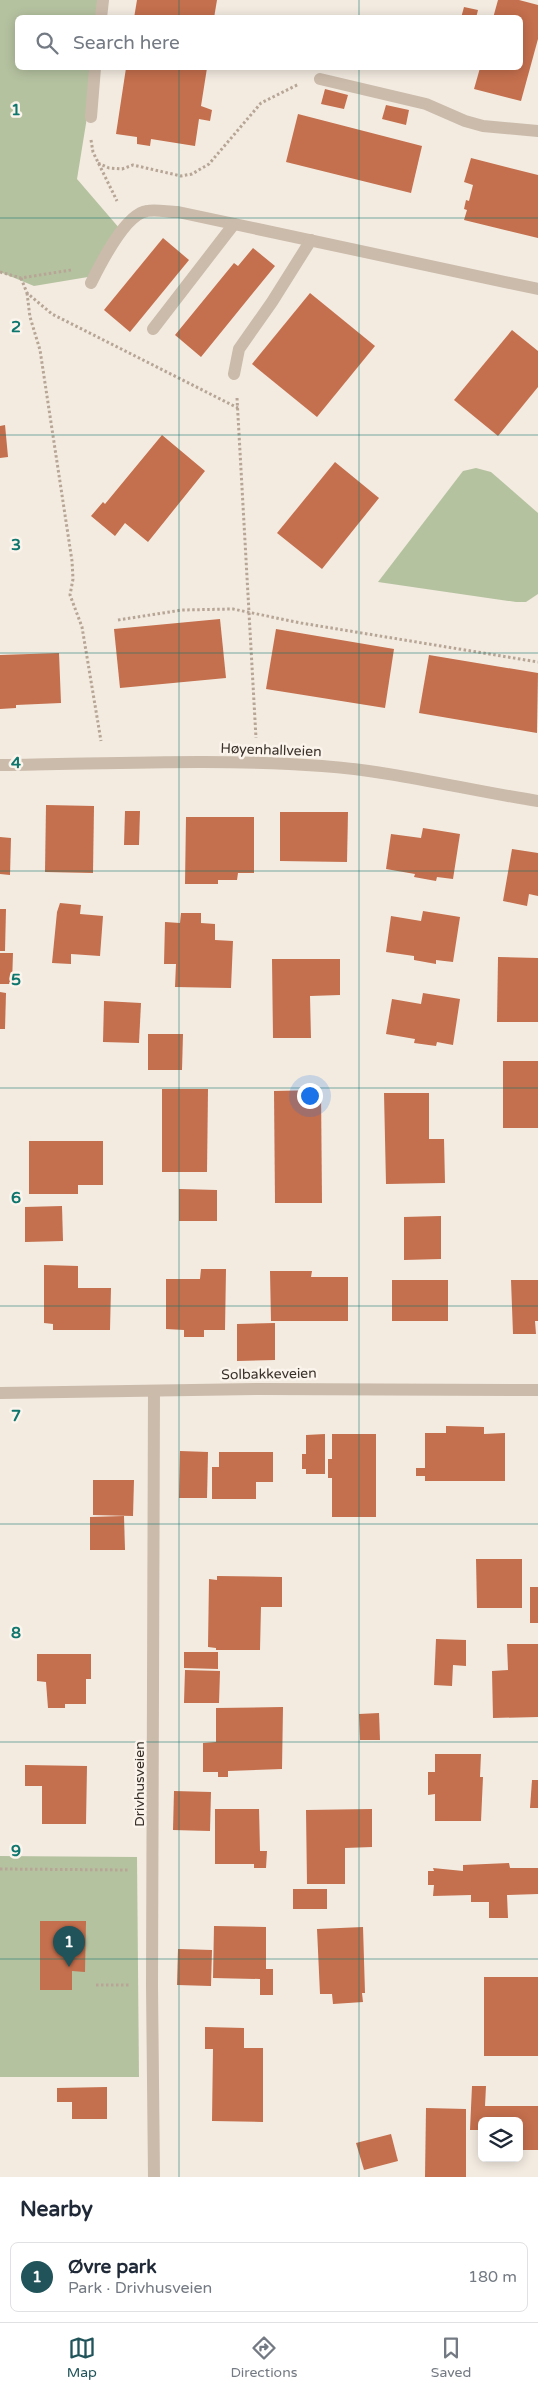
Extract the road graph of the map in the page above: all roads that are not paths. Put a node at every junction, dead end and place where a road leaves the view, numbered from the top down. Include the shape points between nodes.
1 (103, 0) edge
2 (101, 15) edge
3 (95, 70) edge
4 (320, 80) road end
5 (91, 117) dead end
6 (538, 131) edge
7 (234, 224) junction
8 (310, 240) junction
9 (91, 284) dead end
10 (538, 289) edge
11 (154, 328) dead end
12 (234, 374) road end
13 (0, 765) edge
14 (538, 801) edge
15 (538, 1390) edge
16 (0, 1392) edge
17 (154, 1392) junction
18 (154, 2177) edge

1 - 2 street
3 - 5 street
4 - 6 street via 426,104 483,126
7 - 8 street
7 - 9 street via 178,212 146,211 132,218
7 - 11 street
8 - 10 street
8 - 12 street via 239,349
13 - 14 street, Høyenhallveien via 201,762 322,766
15 - 17 street, Solbakkeveien via 258,1388
16 - 17 street, Solbakkeveien
17 - 18 street, Drivhusveien

